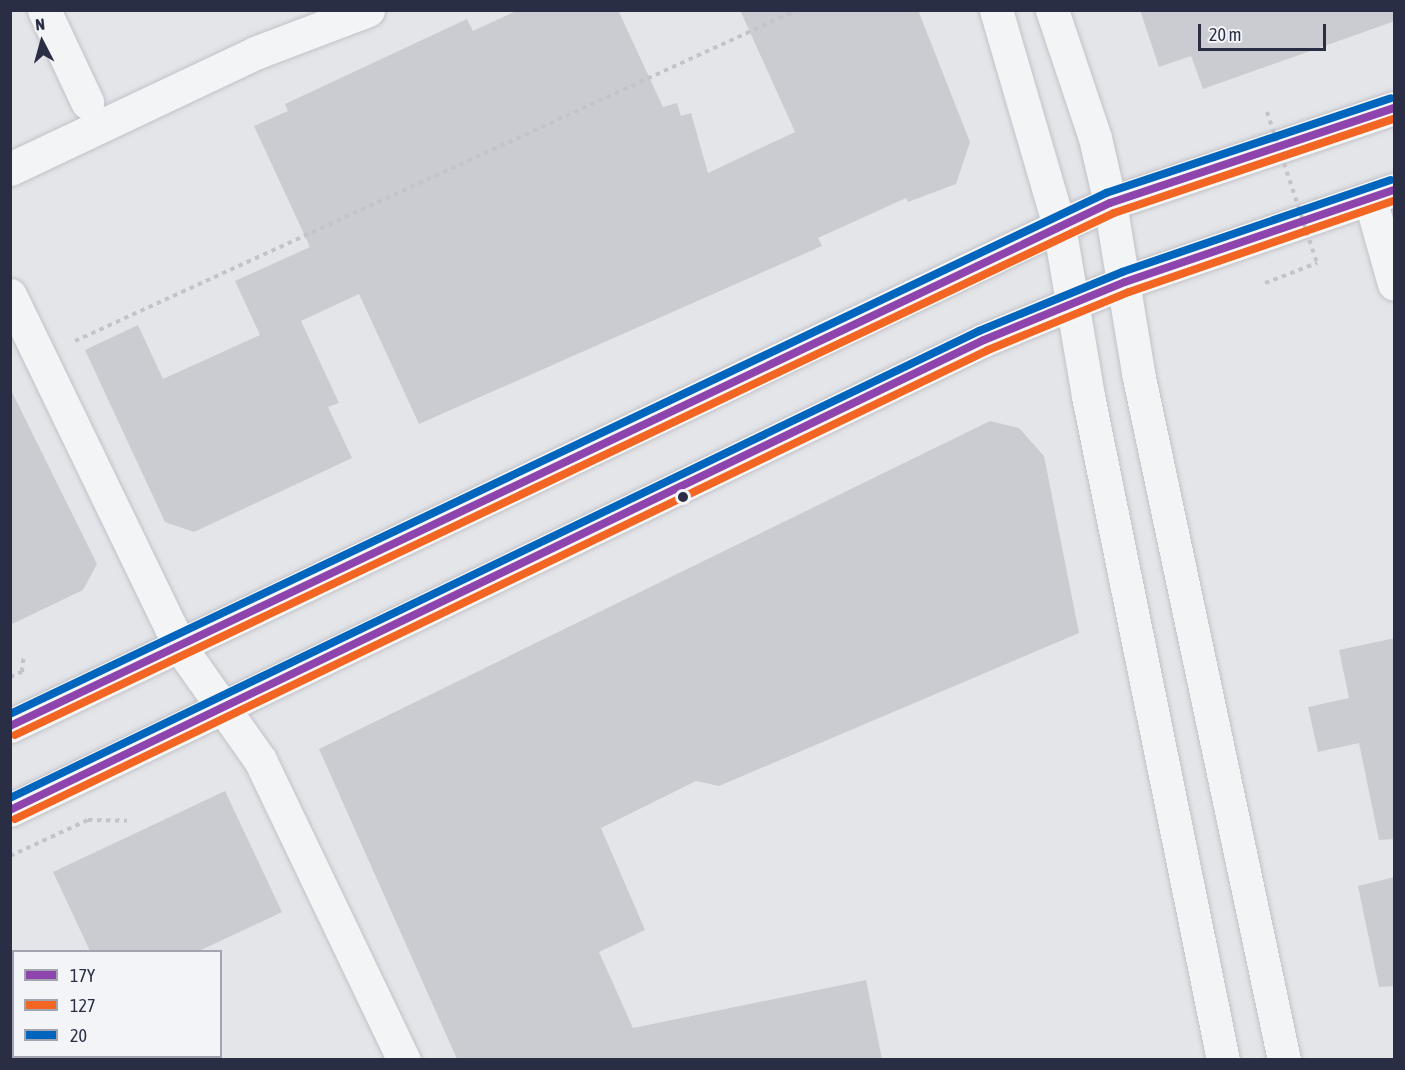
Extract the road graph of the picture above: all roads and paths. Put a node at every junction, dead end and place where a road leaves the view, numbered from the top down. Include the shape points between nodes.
1 (44, 10) edge
2 (368, 10) edge
3 (797, 10) edge
4 (996, 10) edge
5 (1052, 10) edge
6 (87, 102) dead end
7 (1395, 108) edge
8 (1268, 112) dead end
9 (10, 169) edge
10 (1382, 194) edge
11 (1110, 203) junction
12 (1059, 226) junction
13 (1125, 282) junction
14 (1265, 283) dead end
15 (1395, 284) edge
16 (10, 295) edge
17 (1071, 302) junction
18 (68, 344) dead end
19 (180, 646) junction
20 (24, 654) dead end
21 (10, 677) edge
22 (226, 705) junction
23 (10, 726) edge
24 (10, 810) edge
25 (127, 821) dead end
26 (10, 856) edge
27 (405, 1059) edge
28 (1223, 1059) edge
29 (1284, 1059) edge

1 - 6 street
2 - 9 street via 255,53
3 - 18 path
4 - 12 street
5 - 11 street via 1095,138
7 - 11 highway
8 - 14 path, bridge via 1317,263
10 - 13 highway
10 - 15 street
11 - 12 highway
11 - 13 street
12 - 17 street
12 - 19 highway
13 - 17 highway
13 - 29 street via 1138,373
16 - 19 street
17 - 22 highway
17 - 28 street
19 - 22 street
19 - 23 highway
20 - 21 path via 22,672
22 - 24 highway
22 - 27 street via 260,760
25 - 26 path via 88,820

